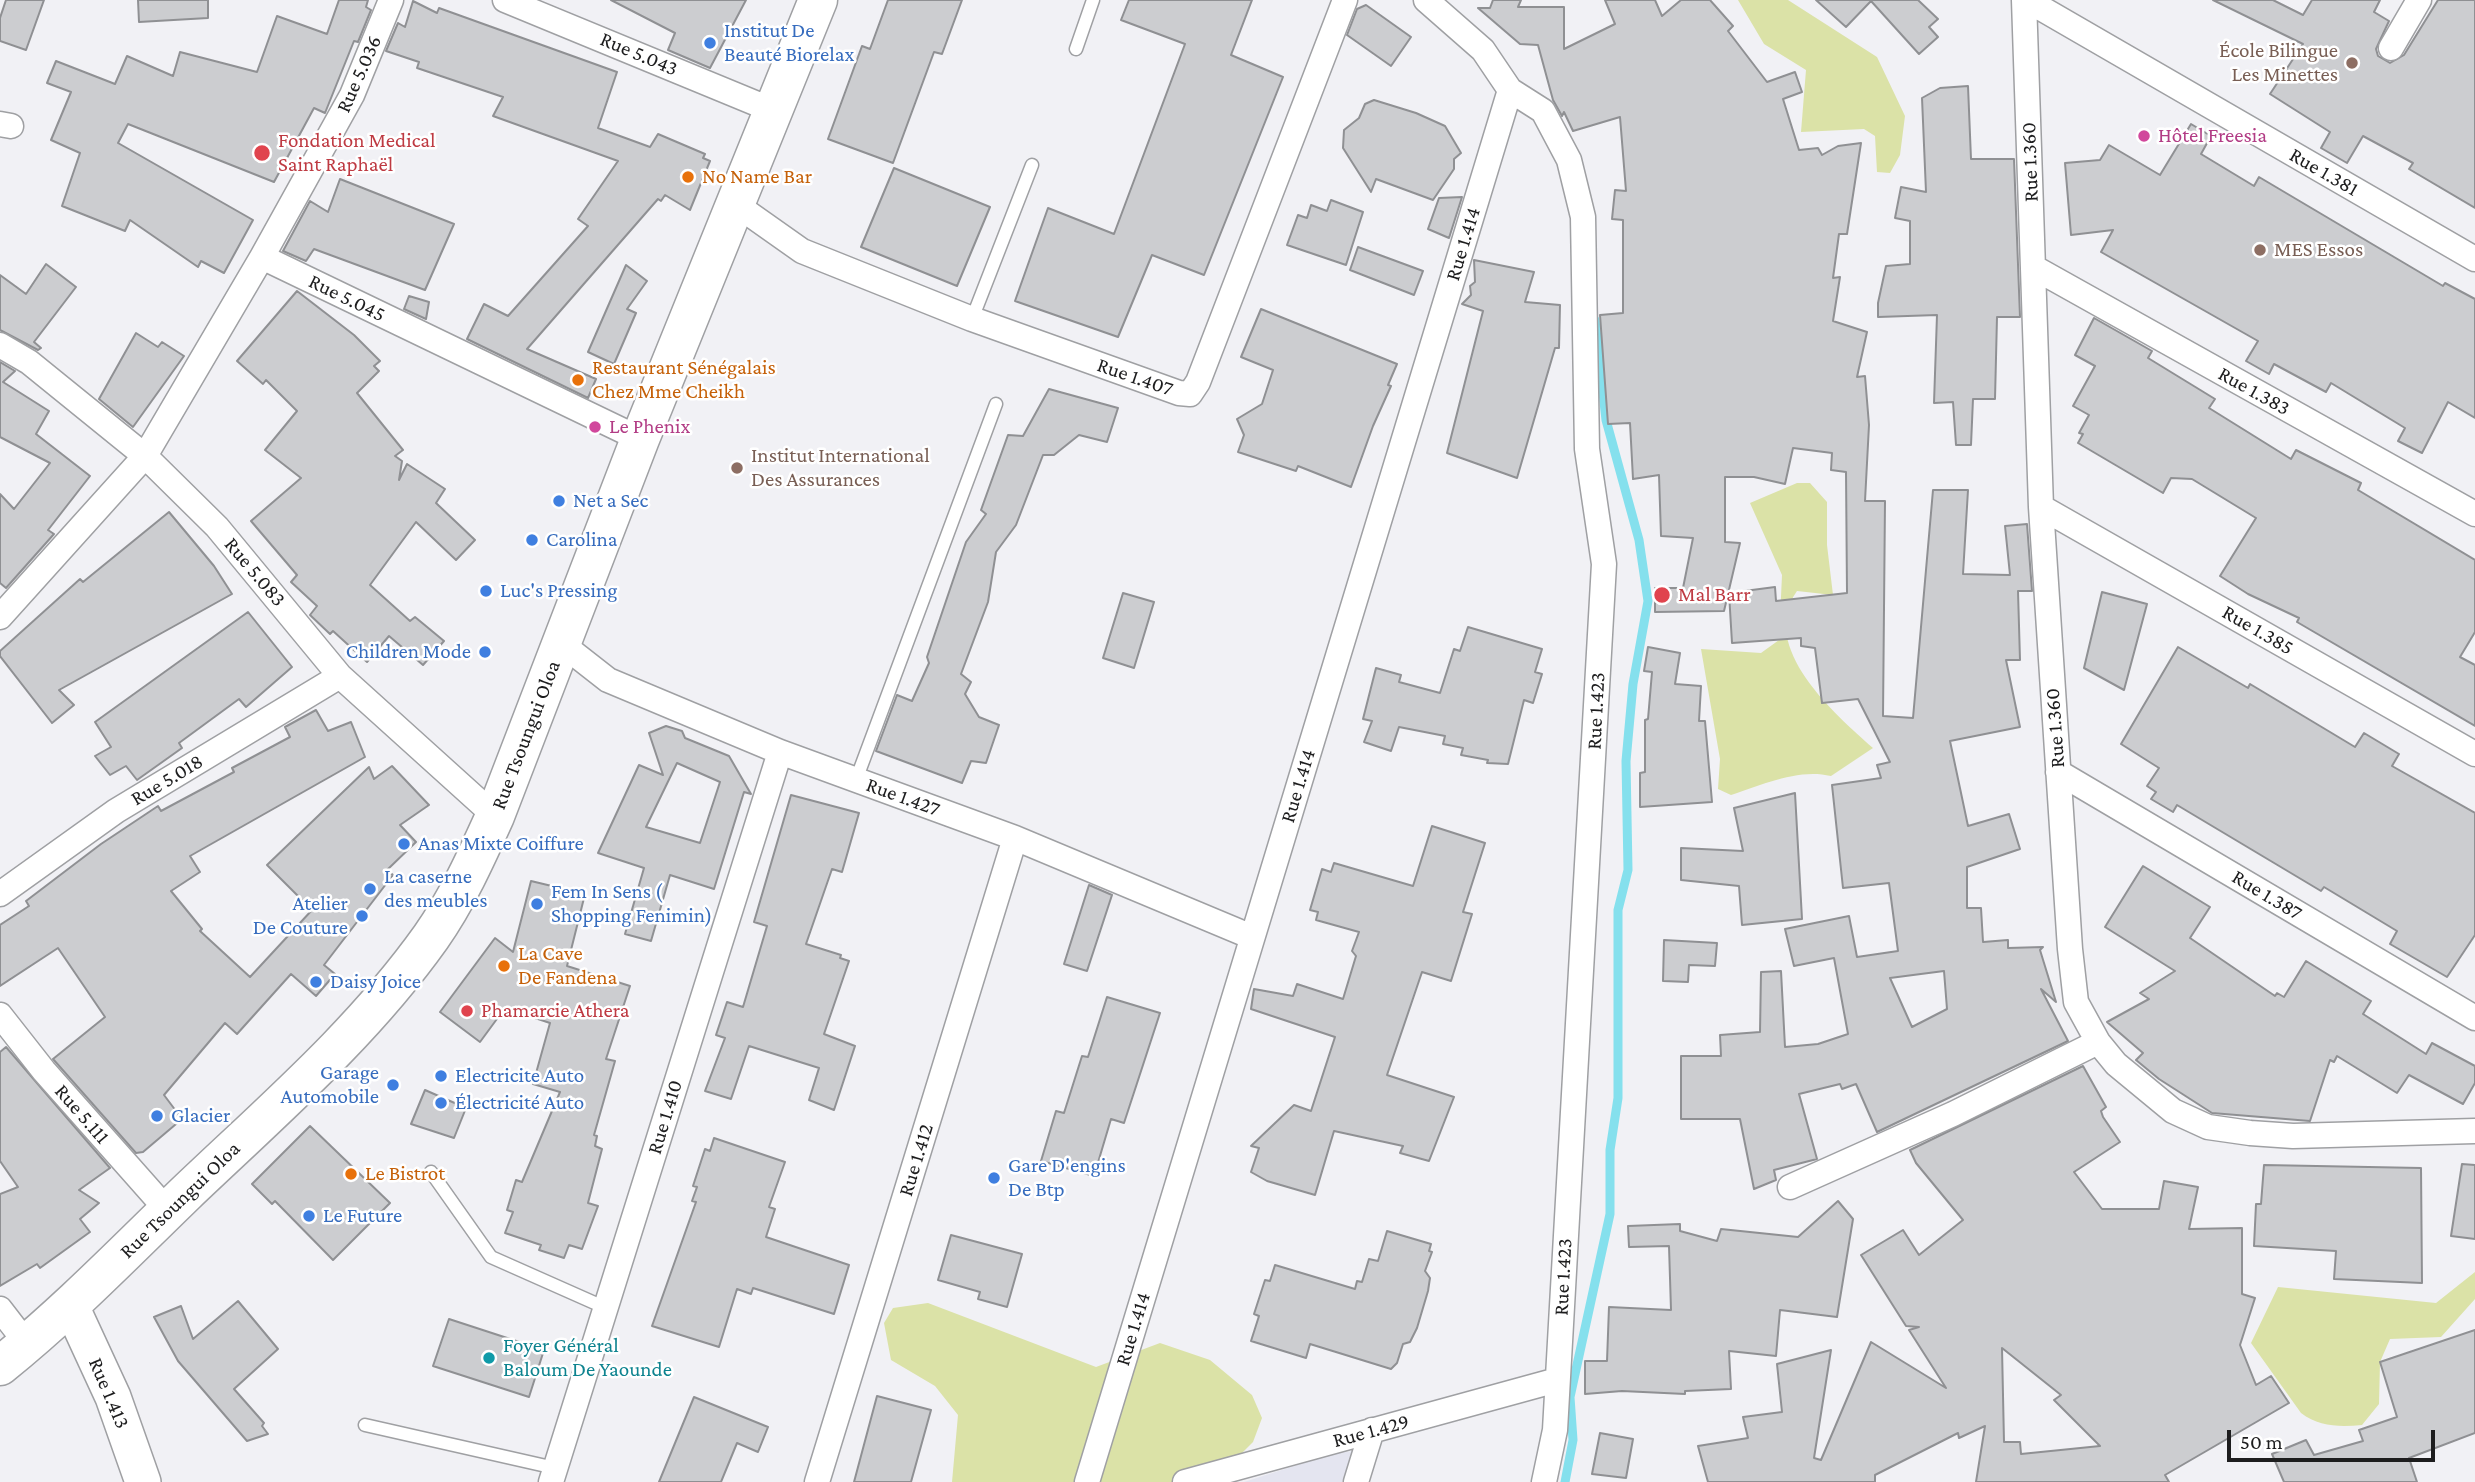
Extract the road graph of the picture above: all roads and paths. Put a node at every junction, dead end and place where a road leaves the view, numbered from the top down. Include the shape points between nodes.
1 (391, 0) edge
2 (505, 0) edge
3 (818, 0) edge
4 (1093, 0) edge
5 (1346, 0) edge
6 (1426, 0) edge
7 (2026, 0) edge
8 (2419, 0) edge
9 (2391, 48) dead end
10 (1076, 49) dead end
11 (1510, 90) junction
12 (772, 110) junction
13 (1032, 164) dead end
14 (734, 203) junction
15 (262, 257) junction
16 (2475, 259) edge
17 (2033, 267) junction
18 (972, 319) junction
19 (0, 345) edge
20 (996, 404) dead end
21 (640, 439) junction
22 (145, 456) junction
23 (2041, 507) junction
24 (2475, 514) edge
25 (0, 617) edge
26 (562, 643) junction
27 (340, 676) junction
28 (780, 752) junction
29 (2475, 754) edge
30 (2058, 772) junction
31 (856, 780) junction
32 (495, 816) junction
33 (1014, 838) junction
34 (0, 894) edge
35 (1252, 937) junction
36 (0, 1015) edge
37 (2475, 1018) edge
38 (2098, 1042) junction
39 (2475, 1130) edge
40 (431, 1172) dead end
41 (1790, 1187) dead end
42 (167, 1211) junction
43 (71, 1306) junction
44 (606, 1308) junction
45 (0, 1309) edge
46 (13, 1355) edge
47 (1557, 1380) junction
48 (365, 1425) dead end
49 (1372, 1430) junction
50 (553, 1475) edge
51 (143, 1482) edge
52 (817, 1482) edge
53 (1087, 1482) edge
54 (1185, 1482) edge
55 (1356, 1482) edge
56 (1544, 1482) edge

1 - 15 street, Rue 5.036 via 352,95
2 - 12 street, Rue 5.043
3 - 12 main road, Rue Tsoungui Oloa
4 - 10 lane
5 - 18 street, Rue 1.407 via 1190,394
6 - 11 street, Rue 1.423 via 1483,50
7 - 16 street, Rue 1.381
7 - 17 street, Rue 1.360
8 - 9 street
11 - 35 street, Rue 1.414
11 - 47 street, Rue 1.423 via 1543,111 1553,128 1569,160 1583,218 1587,449 1604,564
12 - 14 main road, Rue Tsoungui Oloa
13 - 18 lane
14 - 18 street, Rue 1.407 via 802,251
14 - 21 main road, Rue Tsoungui Oloa
15 - 21 street, Rue 5.045
15 - 22 street
17 - 23 street, Rue 1.360
17 - 24 street, Rue 1.383
19 - 22 street, Rue 5.083 via 29,362
20 - 31 lane
21 - 26 main road, Rue Tsoungui Oloa
22 - 25 street
22 - 27 street, Rue 5.083 via 217,527
23 - 29 street, Rue 1.385
23 - 30 street, Rue 1.360
26 - 28 street, Rue 1.427 via 608,680
26 - 32 main road, Rue Tsoungui Oloa
27 - 32 street, Rue 5.083
27 - 34 street, Rue 5.018 via 116,811
28 - 31 street, Rue 1.427
28 - 44 street, Rue 1.410
30 - 37 street, Rue 1.387
30 - 38 street, Rue 1.360 via 2076,1002
31 - 33 street, Rue 1.427
32 - 42 main road, Rue Tsoungui Oloa via 457,895 390,990 310,1076
33 - 35 street, Rue 1.427
33 - 52 street, Rue 1.412
35 - 53 street, Rue 1.414
36 - 42 street, Rue 5.111
38 - 39 street, Rue 1.360 via 2116,1064 2174,1111 2208,1127 2293,1136
38 - 41 street
40 - 44 lane via 491,1257
42 - 43 main road, Rue Tsoungui Oloa
43 - 46 main road, Rue Tsoungui Oloa
43 - 51 street, Rue 1.413 via 113,1396
44 - 50 street, Rue 1.410
45 - 46 street
47 - 49 street, Rue 1.429
47 - 56 street, Rue 1.423 via 1555,1430
48 - 50 lane
49 - 54 street, Rue 1.429
49 - 55 street

